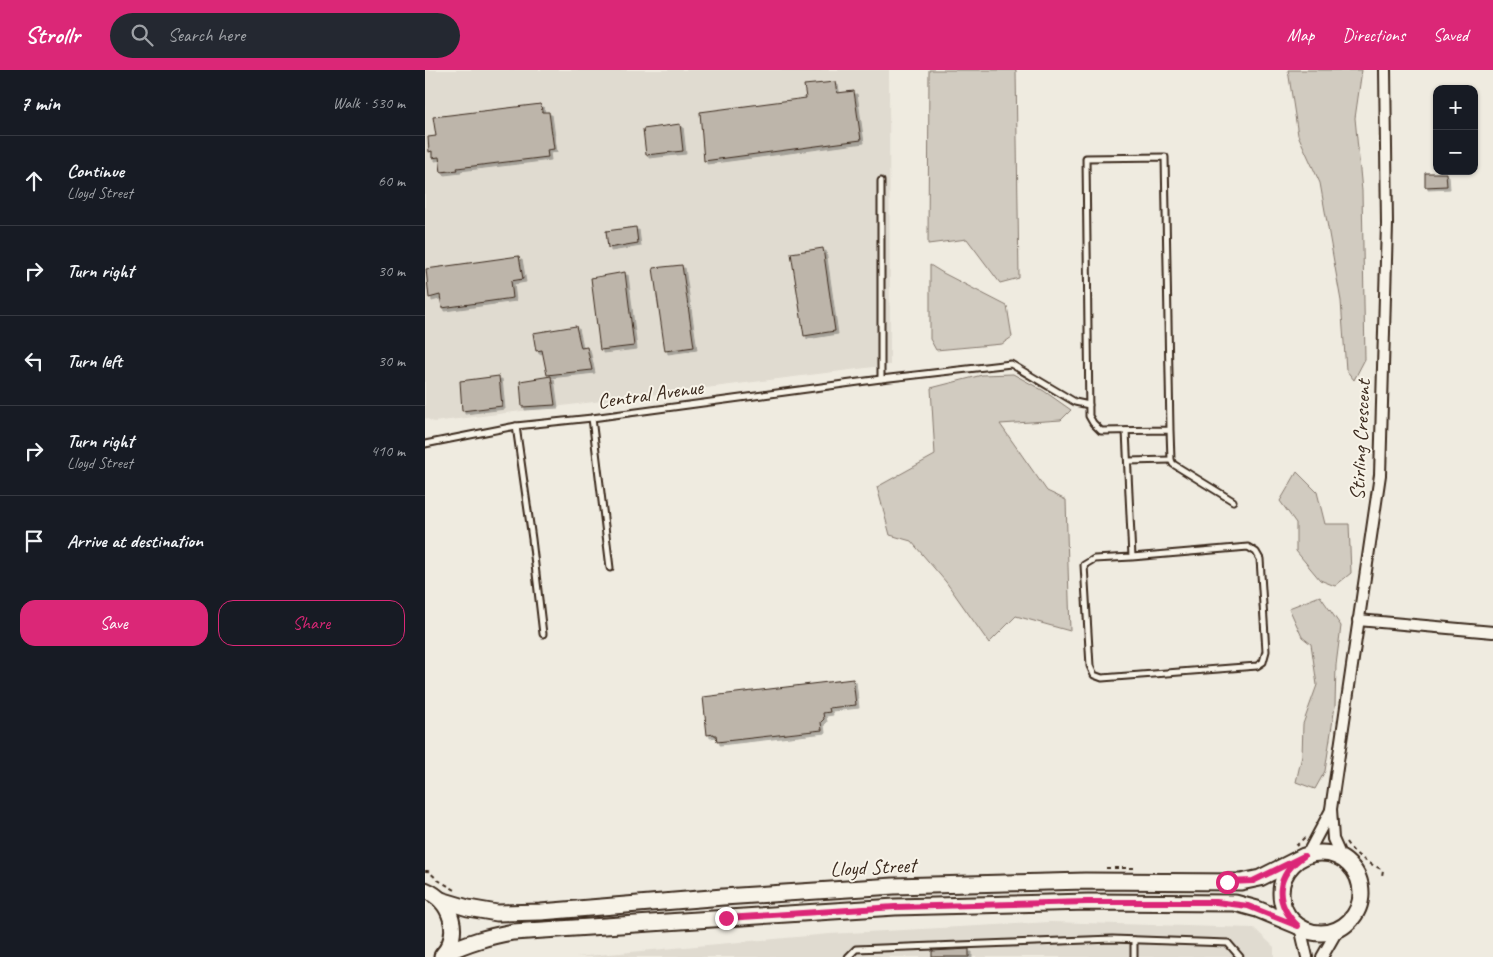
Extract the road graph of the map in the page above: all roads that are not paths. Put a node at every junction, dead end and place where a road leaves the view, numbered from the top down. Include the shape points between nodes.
1 (1385, 70) edge
2 (881, 180) dead end
3 (881, 379) junction
4 (1089, 405) junction
5 (592, 418) junction
6 (515, 426) junction
7 (1170, 430) junction
8 (1126, 431) junction
9 (425, 444) edge
10 (1171, 460) junction
11 (1128, 461) junction
12 (1233, 501) dead end
13 (1133, 557) junction
14 (610, 568) dead end
15 (1358, 620) junction
16 (1493, 632) edge
17 (543, 634) dead end
18 (1331, 809) junction
19 (1306, 855) junction
20 (1342, 860) junction
21 (430, 892) edge
22 (1299, 927) junction
23 (1338, 929) junction
24 (1134, 940) junction
25 (443, 955) edge
26 (848, 957) edge
27 (1134, 957) edge
28 (1240, 957) edge
29 (1307, 957) edge
30 (1321, 957) edge

1 - 15 street, Stirling Crescent via 1387,224 1380,475
2 - 3 lane
3 - 4 lane, Central Avenue via 1011,364 1075,402
3 - 5 lane, Central Avenue
4 - 7 lane via 1086,158 1165,157
4 - 8 lane via 1089,416 1101,431
5 - 6 lane, Central Avenue
5 - 14 lane
6 - 9 lane, Central Avenue
6 - 17 lane
7 - 8 lane
7 - 10 lane
8 - 11 lane
10 - 11 lane
10 - 12 lane
11 - 13 lane
13 - 13 lane via 1248,547 1256,552 1260,559 1266,651 1263,662 1257,666 1094,676 1090,666 1085,565 1094,559
15 - 16 street
15 - 18 street, Stirling Crescent
18 - 19 street, Stirling Crescent
18 - 20 street, Stirling Crescent via 1333,839
19 - 20 main road via 1326,853
19 - 21 main road, Lloyd Street via 1253,881 1241,882 1085,881 893,886 541,912 497,913 468,908
19 - 22 main road via 1294,863 1281,883 1283,907
20 - 23 main road via 1357,877 1360,899 1352,918
21 - 25 main road via 451,916 451,942
22 - 23 main road via 1319,933
22 - 25 main road, Lloyd Street via 1248,906 1216,902 895,907 513,932 470,942
22 - 29 street
23 - 30 street
24 - 26 lane via 856,949
24 - 27 lane
24 - 28 lane via 1228,943

